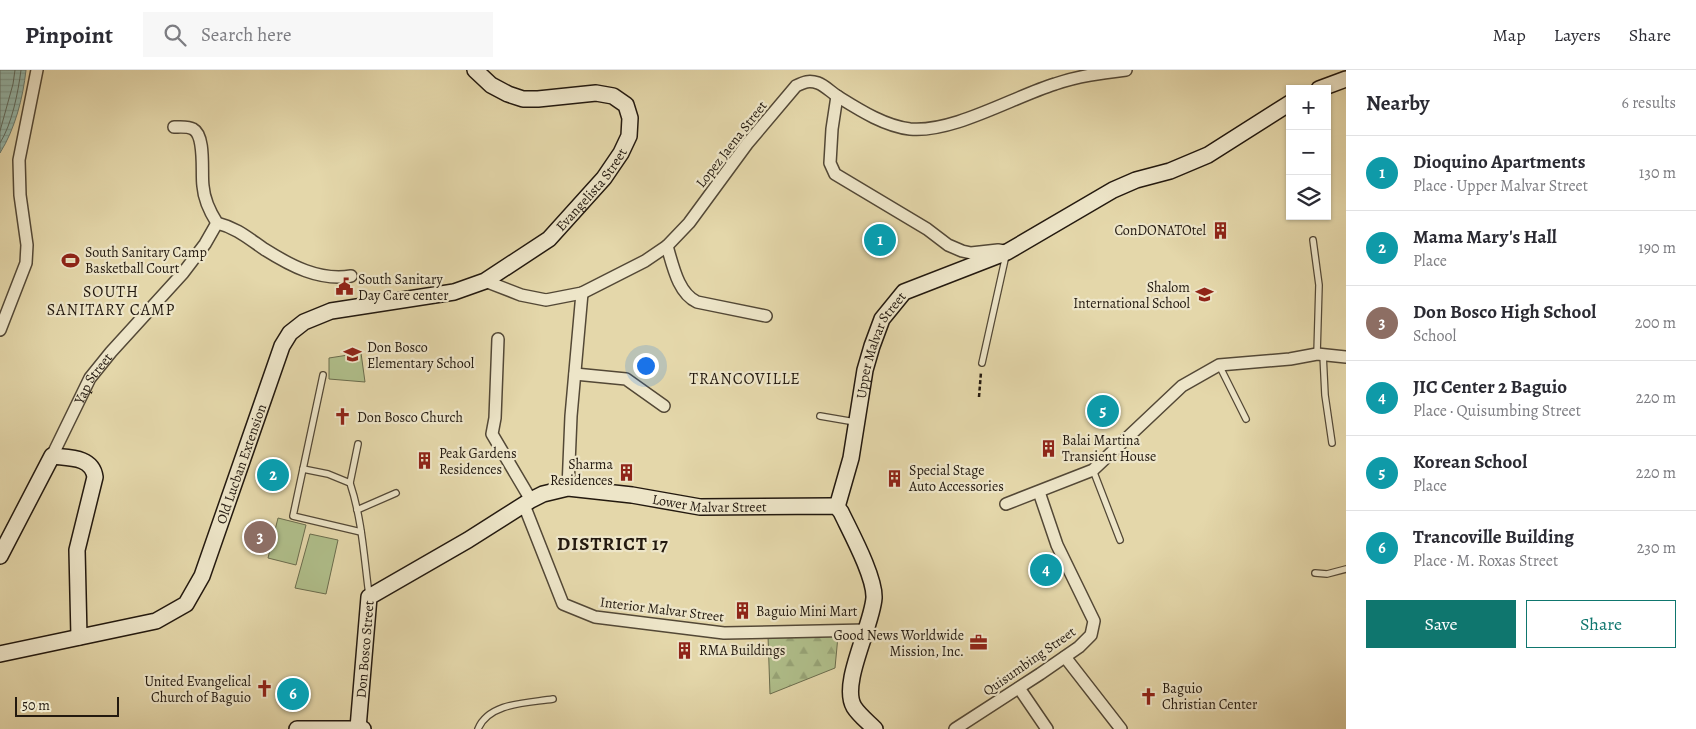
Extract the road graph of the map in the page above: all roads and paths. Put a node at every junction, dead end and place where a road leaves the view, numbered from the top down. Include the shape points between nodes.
1 (36, 70) edge
2 (475, 70) edge
3 (1126, 70) edge
4 (1346, 79) edge
5 (1330, 85) edge
6 (838, 96) junction
7 (1286, 106) edge
8 (174, 127) dead end
9 (217, 222) junction
10 (1313, 240) dead end
11 (667, 246) junction
12 (1007, 252) junction
13 (351, 276) dead end
14 (486, 281) junction
15 (582, 293) junction
16 (766, 316) dead end
17 (0, 330) edge
18 (498, 339) dead end
19 (1320, 354) junction
20 (1346, 357) edge
21 (982, 363) joint
22 (1219, 365) junction
23 (575, 374) junction
24 (323, 375) dead end
25 (979, 398) dead end
26 (664, 406) dead end
27 (820, 416) dead end
28 (1246, 419) dead end
29 (857, 422) junction
30 (1332, 443) dead end
31 (358, 444) dead end
32 (52, 456) junction
33 (303, 469) junction
34 (1093, 470) junction
35 (350, 483) junction
36 (568, 488) junction
37 (1039, 492) junction
38 (396, 493) dead end
39 (528, 502) junction
40 (1006, 504) dead end
41 (837, 507) junction
42 (357, 510) junction
43 (361, 532) junction
44 (1120, 540) dead end
45 (0, 556) edge
46 (1346, 568) edge
47 (1314, 573) dead end
48 (369, 597) junction
49 (866, 630) junction
50 (79, 637) junction
51 (0, 654) edge
52 (1065, 657) junction
53 (1019, 688) junction
54 (553, 699) dead end
55 (358, 728) edge
56 (297, 729) edge
57 (302, 729) edge
58 (363, 729) edge
59 (478, 729) edge
60 (875, 729) edge
61 (954, 729) edge
62 (1047, 729) edge
63 (1121, 729) edge

1 - 17 street via 19,160 26,263
2 - 14 street, Evangelista Street via 491,85 523,99 596,93 613,96 626,105 630,118 629,136 604,178 548,239
3 - 6 street, Lopez Jaena Street via 1056,83 969,118 926,128 894,125
4 - 5 street
6 - 11 street, Lopez Jaena Street via 819,83 806,81 796,86 747,144 689,223
6 - 12 street, Upper Malvar Street via 830,163 835,174 928,229 948,245 971,254
7 - 12 street, Upper Malvar Street via 1208,155 1113,190
8 - 9 street via 193,128 198,133 203,186
9 - 13 street via 239,231 300,269 325,277
9 - 32 street, Yap Street via 206,244 183,273 90,378
10 - 19 lane via 1319,284
11 - 15 street, Lopez Jaena Street
11 - 16 street via 689,298
12 - 21 lane
12 - 29 street, Upper Malvar Street via 904,292 882,319 872,346
14 - 15 street, Lopez Jaena Street via 520,296 546,300
14 - 50 street, Old Lucban Extension via 454,292 331,311 304,322 290,333 282,346 202,576 186,604 156,621
15 - 23 street
18 - 39 street, Interior Malvar Street via 492,434
19 - 20 street
19 - 22 street
19 - 30 lane
21 - 25 path
22 - 28 lane
22 - 34 street via 1182,386
23 - 26 street via 626,379
23 - 36 street
24 - 33 lane
27 - 29 lane
29 - 41 street, Upper Malvar Street
31 - 35 lane, Don Bosco Street
32 - 45 street, Yap Street
32 - 50 street via 87,461 95,476 78,550
33 - 35 lane
33 - 43 lane via 293,516
34 - 37 street
34 - 44 lane
35 - 42 lane, Don Bosco Street
36 - 39 street, Lower Malvar Street via 543,494
36 - 41 street, Lower Malvar Street via 632,494 700,507
37 - 40 street
37 - 52 street, Quisumbing Street via 1057,544 1094,622 1091,635
38 - 42 lane
39 - 48 street, Lower Malvar Street
39 - 49 street, Interior Malvar Street via 563,604 595,617 724,633
41 - 49 street via 868,573 874,597
42 - 43 lane, Don Bosco Street
43 - 48 lane, Don Bosco Street
46 - 47 lane via 1327,574
48 - 55 street, Don Bosco Street
49 - 60 street via 849,692 853,706
50 - 51 street, Old Lucban Extension
52 - 53 street, Quisumbing Street
52 - 63 street
53 - 61 street, Quisumbing Street
53 - 62 street
54 - 59 lane via 497,710 486,716
55 - 57 street
55 - 58 street
56 - 57 street

